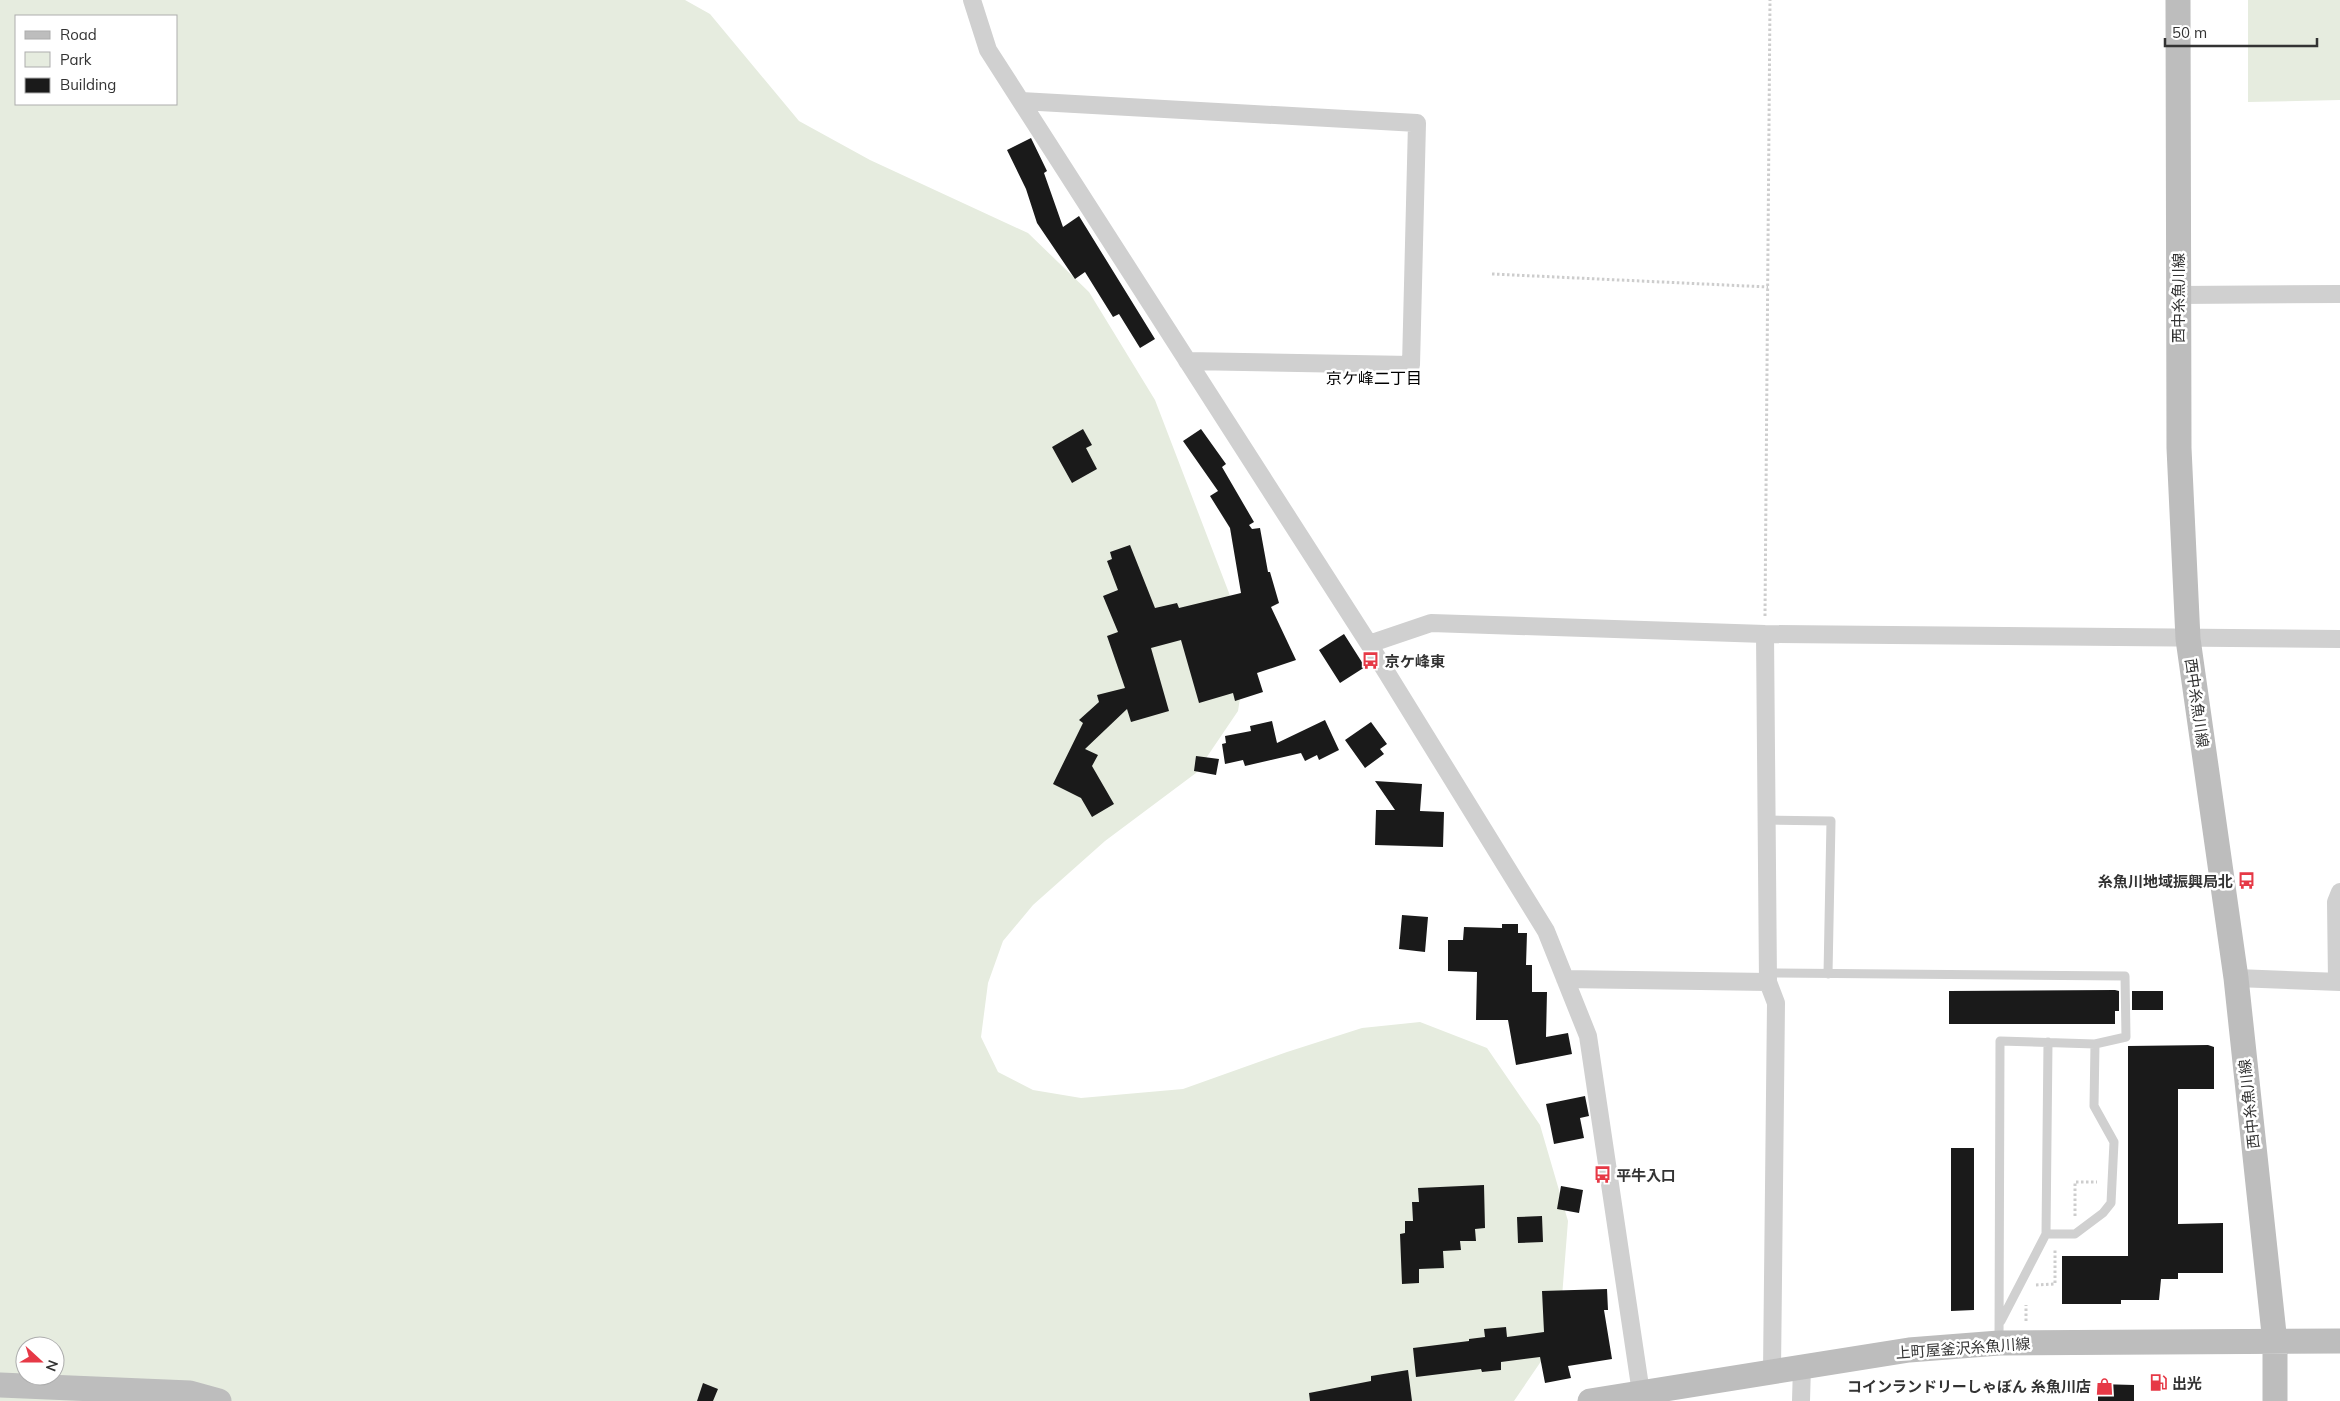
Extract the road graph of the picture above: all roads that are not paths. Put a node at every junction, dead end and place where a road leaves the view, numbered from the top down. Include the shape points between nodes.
1 (972, 0) edge
2 (2178, 0) edge
3 (1021, 101) junction
4 (2340, 294) edge
5 (2178, 295) junction
6 (1187, 361) junction
7 (1765, 634) junction
8 (2188, 639) junction
9 (2340, 639) edge
10 (1369, 644) junction
11 (1766, 820) junction
12 (2340, 892) edge
13 (1828, 974) junction
14 (1768, 977) junction
15 (2236, 978) junction
16 (1565, 979) junction
17 (2339, 982) edge
18 (2048, 1042) junction
19 (2095, 1044) junction
20 (2046, 1234) junction
21 (1999, 1333) junction
22 (2340, 1342) edge
23 (2275, 1343) junction
24 (1802, 1366) junction
25 (1772, 1370) junction
26 (0, 1385) edge
27 (1642, 1392) junction
28 (219, 1401) edge
29 (1590, 1401) edge
30 (1801, 1401) edge
31 (2275, 1401) edge

1 - 3 street via 988,50
2 - 5 main road, 西中糸魚川線
3 - 6 street
3 - 6 street via 1417,123 1411,365
4 - 5 street
5 - 8 main road, 西中糸魚川線 via 2179,448
6 - 10 street
7 - 8 street
7 - 10 street via 1432,623
7 - 11 street
8 - 9 street
8 - 15 main road, 西中糸魚川線
10 - 16 street via 1546,931
11 - 13 lane via 1831,820
11 - 14 street
12 - 17 street via 2336,902
13 - 14 lane
13 - 19 lane via 2124,976 2126,1037
14 - 16 street
14 - 25 street via 1776,1003
15 - 17 street
15 - 23 main road, 西中糸魚川線
16 - 27 street via 1588,1036
18 - 19 lane
18 - 20 lane
18 - 21 lane via 2000,1041
19 - 20 lane via 2094,1106 2114,1142 2111,1203 2075,1234
20 - 21 lane
21 - 23 main road, 上町屋釜沢糸魚川線
21 - 24 main road, 上町屋釜沢糸魚川線
22 - 23 main road, 上町屋釜沢糸魚川線
23 - 31 main road, 西中糸魚川線
24 - 25 main road, 上町屋釜沢糸魚川線
24 - 30 street
25 - 27 main road, 上町屋釜沢糸魚川線
26 - 28 main road via 190,1393
27 - 29 main road, 上町屋釜沢糸魚川線

